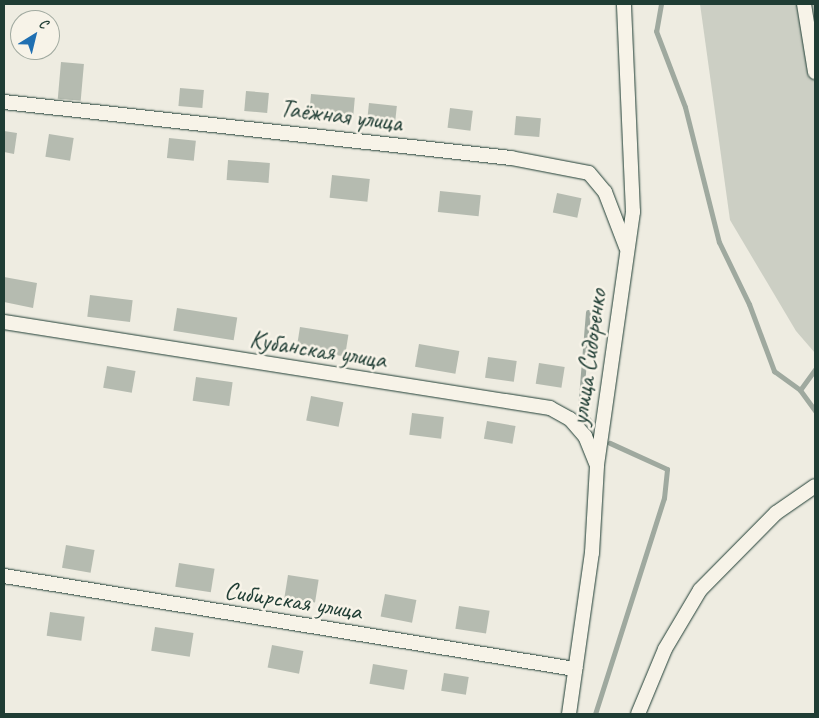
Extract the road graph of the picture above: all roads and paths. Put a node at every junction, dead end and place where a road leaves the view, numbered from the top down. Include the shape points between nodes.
1 (624, 4) edge
2 (804, 4) edge
3 (815, 72) edge
4 (4, 102) edge
5 (626, 247) junction
6 (4, 322) edge
7 (597, 465) junction
8 (815, 486) edge
9 (4, 576) edge
10 (575, 669) junction
11 (569, 714) edge
12 (638, 714) edge

1 - 5 street, улица Сидоренко via 633,188 633,212
2 - 3 street
4 - 5 street, Таёжная улица via 512,158 588,173 605,192
5 - 7 street, улица Сидоренко
6 - 7 street, Кубанская улица via 550,408 570,419 585,436
7 - 10 street, улица Сидоренко via 592,553
8 - 12 street via 757,531 700,590 665,649
9 - 10 street, Сибирская улица
10 - 11 street, улица Сидоренко

